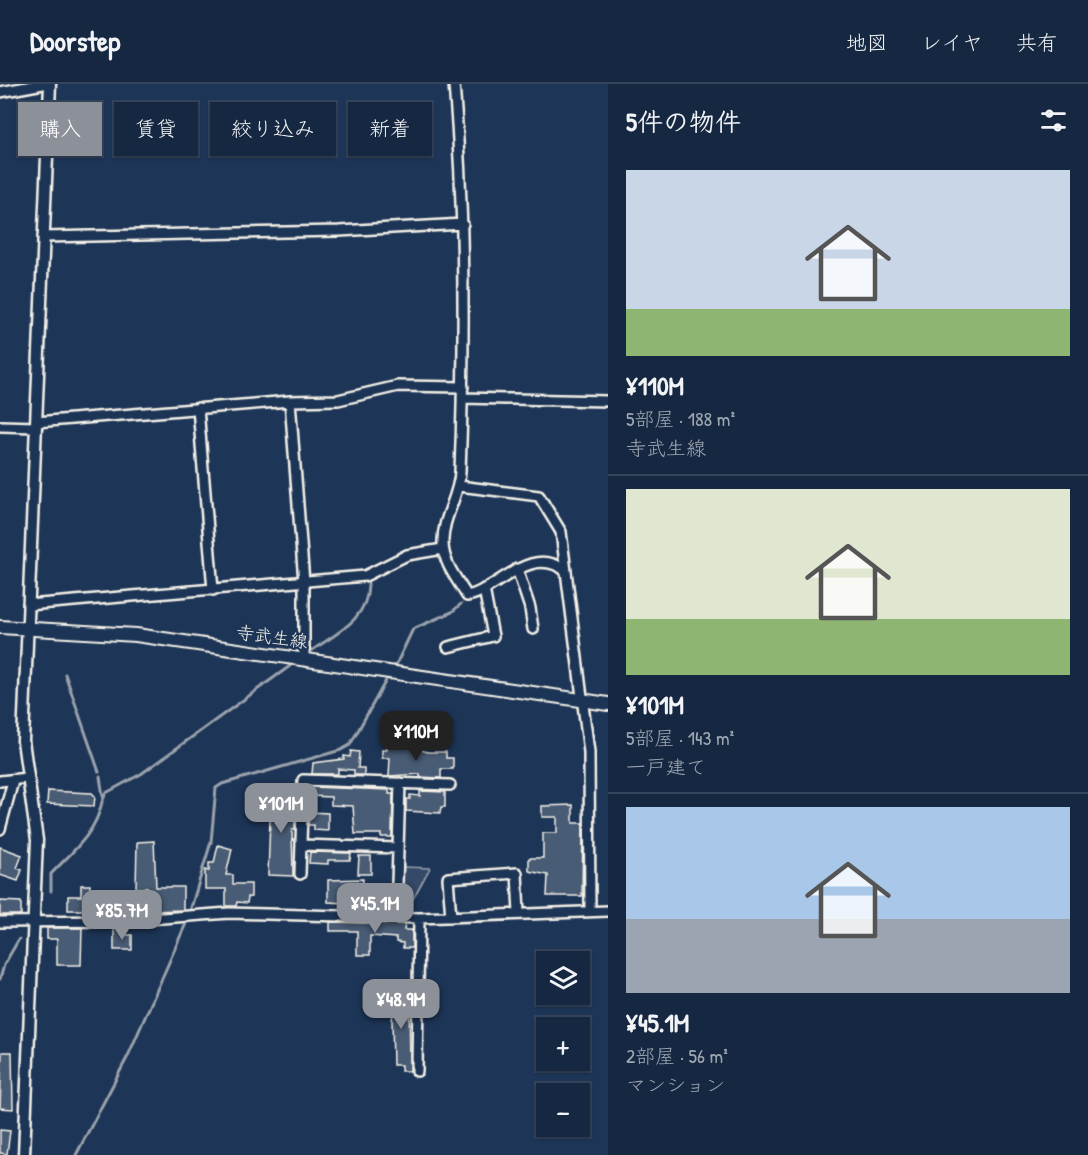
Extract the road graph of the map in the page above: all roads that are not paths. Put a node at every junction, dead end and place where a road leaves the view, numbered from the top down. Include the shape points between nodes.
1 (44, 84) edge
2 (50, 84) edge
3 (454, 84) edge
4 (0, 92) edge
5 (463, 224) junction
6 (44, 237) junction
7 (463, 387) junction
8 (462, 398) junction
9 (290, 401) junction
10 (608, 401) edge
11 (198, 408) junction
12 (36, 424) junction
13 (0, 426) edge
14 (459, 486) junction
15 (443, 549) junction
16 (518, 569) junction
17 (566, 571) junction
18 (304, 582) junction
19 (484, 589) junction
20 (213, 590) junction
21 (28, 605) junction
22 (0, 627) edge
23 (533, 628) dead end
24 (27, 630) junction
25 (448, 647) dead end
26 (304, 660) junction
27 (582, 700) junction
28 (608, 704) edge
29 (27, 778) junction
30 (0, 781) edge
31 (13, 781) junction
32 (400, 783) junction
33 (450, 785) dead end
34 (0, 830) edge
35 (301, 845) junction
36 (398, 848) junction
37 (300, 874) dead end
38 (608, 910) edge
39 (590, 911) junction
40 (519, 914) junction
41 (396, 917) junction
42 (451, 917) junction
43 (419, 918) junction
44 (0, 922) edge
45 (34, 922) junction
46 (417, 1071) dead end
47 (24, 1155) edge

1 - 4 street
2 - 6 street
3 - 5 street
5 - 6 street via 339,231
5 - 7 street
6 - 12 street
7 - 8 street
7 - 9 street via 398,386 338,400
8 - 10 street
8 - 14 street
9 - 11 street
9 - 18 street
11 - 12 street
11 - 20 street
12 - 13 street
12 - 21 street
14 - 15 street via 446,524
14 - 17 street via 539,496 561,532
15 - 18 street via 407,555 369,575
15 - 19 street via 468,596
16 - 17 street via 545,562 558,564
16 - 19 street
16 - 23 street
17 - 27 street
18 - 20 street
18 - 26 street
19 - 25 street via 494,636
20 - 21 street
21 - 24 street
22 - 24 main road, 寺武生線
24 - 26 main road, 寺武生線 via 136,635
24 - 29 street via 23,741
26 - 27 main road, 寺武生線
27 - 28 main road, 寺武生線
27 - 39 street via 589,752
29 - 31 street
29 - 45 street via 37,824
30 - 31 street
31 - 34 street
32 - 33 street
32 - 35 street via 303,780
32 - 36 street
35 - 36 street
35 - 37 street
36 - 41 street
38 - 39 street
39 - 40 street
40 - 42 street
40 - 42 street via 518,873 448,878
41 - 43 street
41 - 45 street via 229,913 122,921
42 - 43 street
43 - 46 street
44 - 45 street
45 - 47 street

